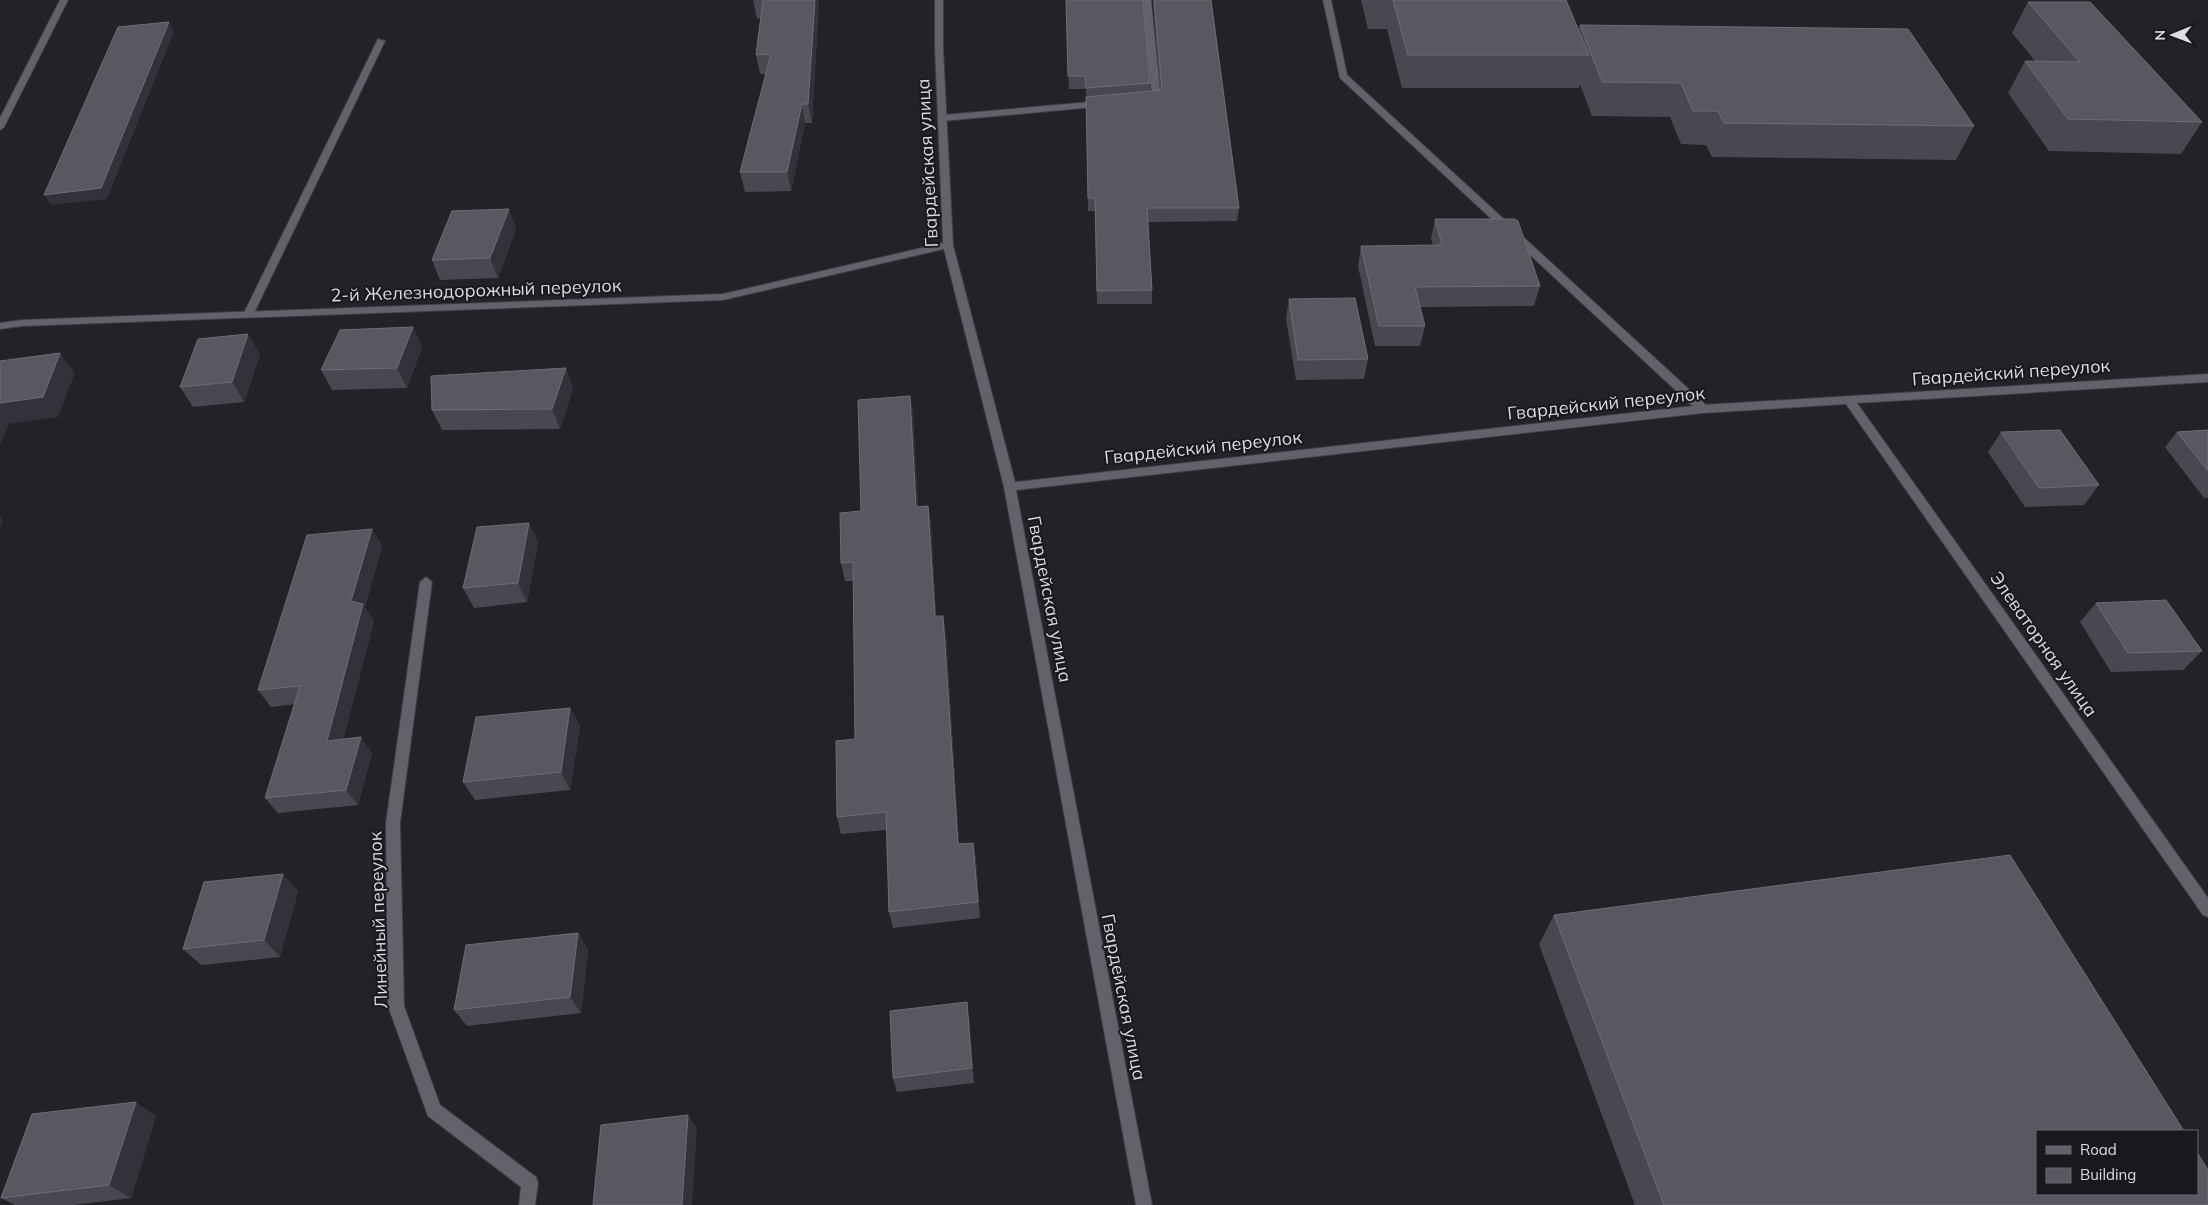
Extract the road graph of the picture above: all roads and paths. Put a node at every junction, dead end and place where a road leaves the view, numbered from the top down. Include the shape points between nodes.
1 (64, 0) edge
2 (939, 0) edge
3 (1147, 0) edge
4 (1327, 0) edge
5 (381, 41) dead end
6 (1138, 102) edge
7 (1108, 104) edge
8 (942, 118) junction
9 (0, 127) edge
10 (948, 245) junction
11 (248, 315) junction
12 (0, 326) edge
13 (2208, 378) edge
14 (1849, 400) junction
15 (1704, 409) junction
16 (1010, 487) junction
17 (426, 582) dead end
18 (2206, 904) edge
19 (527, 1205) edge
20 (1144, 1205) edge

1 - 9 street
2 - 8 street, Гвардейская улица
3 - 6 street via 1157,100
4 - 15 street via 1343,76
5 - 11 street
7 - 8 street
8 - 10 street, Гвардейская улица
10 - 11 street, 2-й Железнодорожный переулок via 723,297
10 - 16 street, Гвардейская улица
11 - 12 street, 2-й Железнодорожный переулок
13 - 14 street, Гвардейский переулок
14 - 15 street, Гвардейский переулок
14 - 18 street, Элеваторная улица
15 - 16 street, Гвардейский переулок
16 - 20 street, Гвардейская улица
17 - 19 street, Линейный переулок via 393,823 396,1006 434,1110 530,1183

